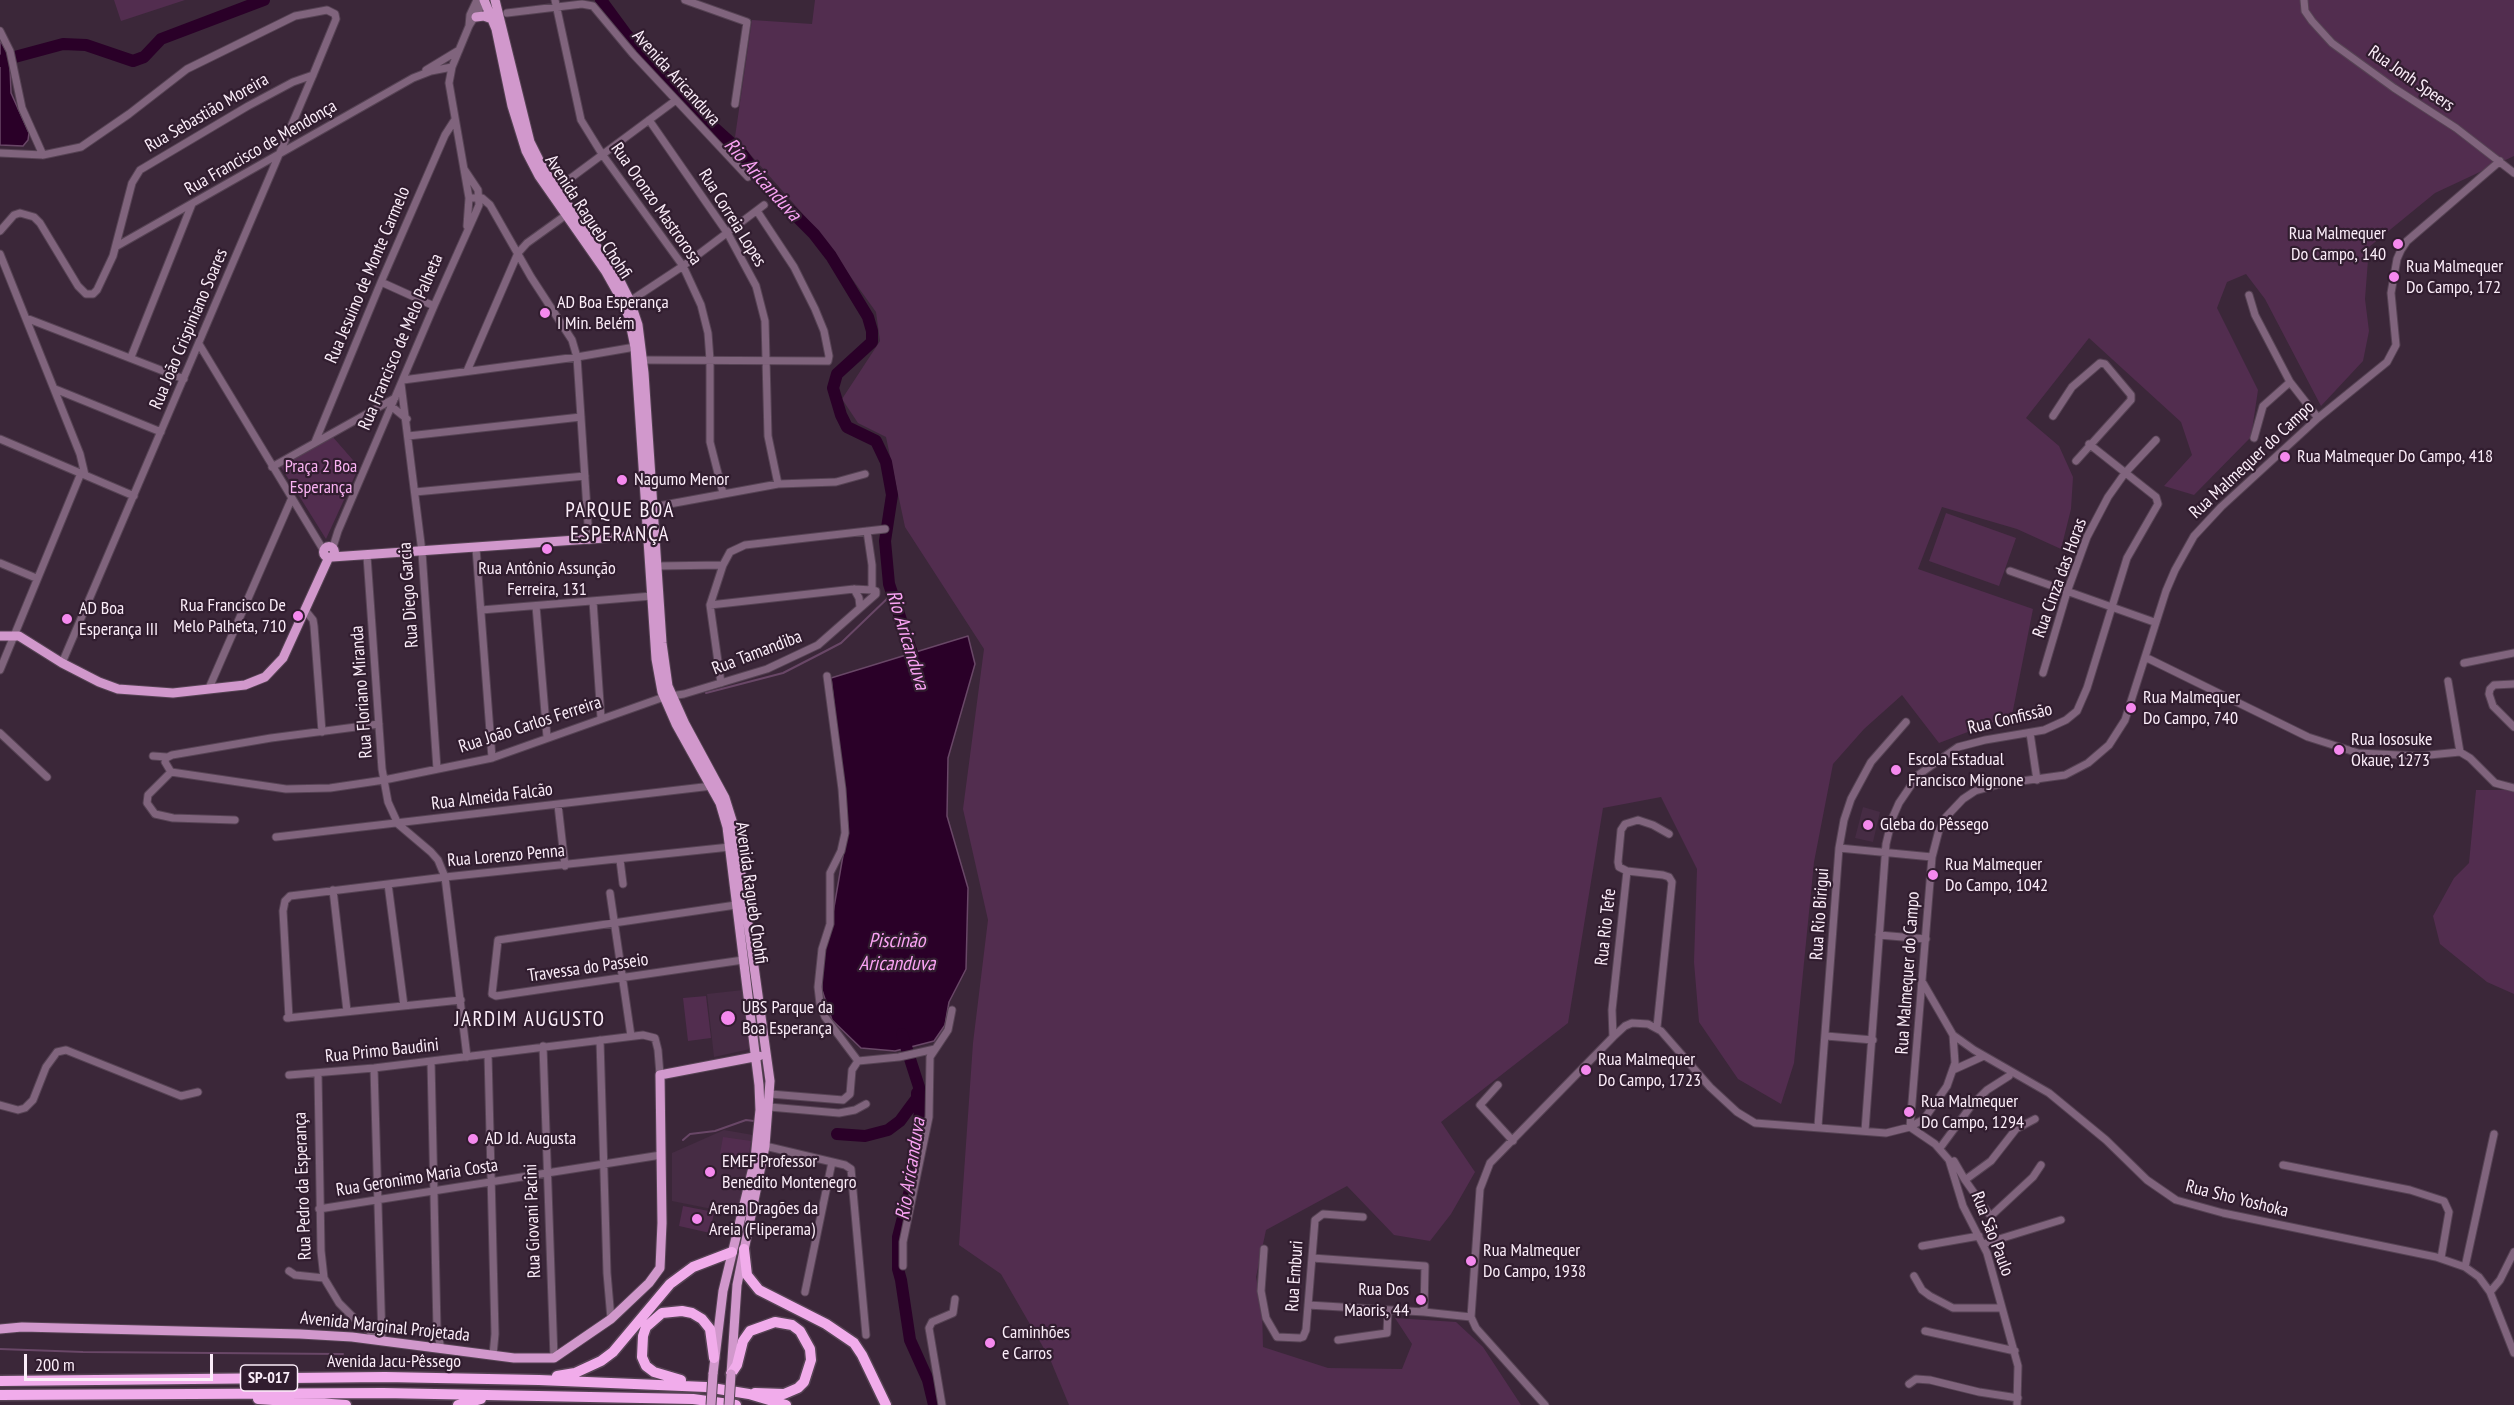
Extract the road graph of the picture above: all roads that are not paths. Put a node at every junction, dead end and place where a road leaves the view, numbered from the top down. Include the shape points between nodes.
1 (477, 0) edge
2 (485, 0) edge
3 (495, 0) edge
4 (685, 0) edge
5 (2304, 0) edge
6 (555, 3) edge
7 (507, 13) dead end
8 (476, 17) junction
9 (492, 19) junction
10 (469, 26) junction
11 (0, 31) edge
12 (459, 50) junction
13 (452, 67) junction
14 (313, 75) junction
15 (419, 75) junction
16 (676, 100) junction
17 (735, 104) dead end
18 (649, 120) junction
19 (454, 122) junction
20 (0, 153) edge
21 (602, 154) junction
22 (43, 155) junction
23 (279, 155) junction
24 (2500, 160) junction
25 (464, 169) junction
26 (2514, 173) edge
27 (748, 177) dead end
28 (556, 189) junction
29 (479, 197) junction
30 (469, 198) junction
31 (192, 204) junction
32 (764, 206) dead end
33 (757, 212) junction
34 (566, 215) junction
35 (0, 231) edge
36 (466, 231) junction
37 (728, 234) junction
38 (117, 246) junction
39 (518, 253) junction
40 (0, 254) edge
41 (683, 266) junction
42 (381, 282) junction
43 (2249, 295) dead end
44 (627, 303) junction
45 (434, 306) junction
46 (26, 318) junction
47 (199, 344) junction
48 (635, 347) junction
49 (131, 357) junction
50 (576, 357) junction
51 (644, 360) junction
52 (710, 360) junction
53 (766, 361) junction
54 (467, 372) junction
55 (184, 379) junction
56 (402, 382) junction
57 (2290, 382) junction
58 (55, 389) junction
59 (395, 398) junction
60 (391, 406) junction
61 (2053, 416) dead end
62 (581, 417) junction
63 (2318, 418) junction
64 (407, 419) junction
65 (161, 432) junction
66 (408, 436) junction
67 (2254, 438) dead end
68 (0, 439) edge
69 (2156, 440) dead end
70 (315, 442) junction
71 (2089, 444) junction
72 (2076, 461) dead end
73 (272, 467) junction
74 (2125, 473) junction
75 (83, 474) junction
76 (865, 474) dead end
77 (585, 476) junction
78 (778, 484) junction
79 (415, 492) junction
80 (723, 493) junction
81 (134, 496) junction
82 (291, 500) junction
83 (653, 507) junction
84 (885, 530) dead end
85 (867, 531) junction
86 (651, 535) junction
87 (589, 540) junction
88 (476, 548) junction
89 (329, 551) junction
90 (422, 552) junction
91 (367, 556) junction
92 (0, 563) edge
93 (723, 565) junction
94 (657, 566) junction
95 (2010, 572) dead end
96 (36, 578) junction
97 (854, 590) junction
98 (872, 590) junction
99 (2067, 592) junction
100 (652, 596) junction
101 (593, 601) junction
102 (710, 605) junction
103 (536, 606) junction
104 (2111, 606) junction
105 (860, 607) junction
106 (305, 610) junction
107 (481, 610) junction
108 (2154, 622) junction
109 (14, 634) junction
110 (0, 636) edge
111 (2514, 653) edge
112 (2145, 657) junction
113 (62, 663) junction
114 (2464, 663) dead end
115 (0, 670) edge
116 (2043, 673) dead end
117 (827, 676) dead end
118 (2448, 681) dead end
119 (722, 683) junction
120 (2514, 684) edge
121 (209, 688) junction
122 (667, 697) junction
123 (601, 718) junction
124 (1906, 722) dead end
125 (379, 724) junction
126 (2514, 727) edge
127 (322, 732) junction
128 (0, 733) edge
129 (2030, 733) junction
130 (547, 737) junction
131 (2460, 752) junction
132 (153, 756) dead end
133 (170, 756) junction
134 (492, 758) junction
135 (437, 769) junction
136 (171, 772) junction
137 (47, 777) dead end
138 (384, 780) junction
139 (2037, 780) junction
140 (712, 786) junction
141 (2514, 788) edge
142 (558, 805) junction
143 (235, 820) dead end
144 (398, 824) junction
145 (1669, 834) dead end
146 (276, 837) dead end
147 (730, 847) junction
148 (1839, 848) junction
149 (1885, 853) junction
150 (1932, 857) junction
151 (620, 860) junction
152 (565, 866) junction
153 (1627, 871) junction
154 (445, 877) junction
155 (388, 884) junction
156 (623, 884) dead end
157 (333, 890) junction
158 (610, 893) dead end
159 (736, 905) junction
160 (614, 922) junction
161 (1879, 935) junction
162 (1926, 939) junction
163 (743, 960) junction
164 (622, 978) junction
165 (1923, 983) junction
166 (461, 1000) junction
167 (404, 1006) junction
168 (952, 1010) dead end
169 (347, 1011) junction
170 (1657, 1027) junction
171 (1953, 1035) junction
172 (631, 1036) junction
173 (1826, 1036) junction
174 (1613, 1037) junction
175 (600, 1040) junction
176 (1873, 1040) junction
177 (543, 1046) junction
178 (936, 1049) junction
179 (488, 1054) junction
180 (756, 1055) junction
181 (1984, 1056) junction
182 (467, 1057) junction
183 (431, 1061) junction
184 (858, 1061) junction
185 (374, 1068) junction
186 (1953, 1070) junction
187 (318, 1074) junction
188 (289, 1075) dead end
189 (660, 1075) junction
190 (2009, 1076) dead end
191 (1498, 1085) dead end
192 (198, 1092) dead end
193 (770, 1094) junction
194 (866, 1104) dead end
195 (0, 1105) edge
196 (769, 1107) junction
197 (1913, 1111) junction
198 (1924, 1119) junction
199 (2035, 1119) dead end
200 (1818, 1126) junction
201 (1910, 1127) junction
202 (1865, 1131) junction
203 (2494, 1134) dead end
204 (1512, 1141) junction
205 (765, 1146) junction
206 (1940, 1148) junction
207 (661, 1155) junction
208 (1948, 1160) junction
209 (832, 1162) junction
210 (603, 1164) junction
211 (2041, 1165) dead end
212 (2283, 1165) dead end
213 (546, 1173) junction
214 (1965, 1180) junction
215 (490, 1181) junction
216 (434, 1190) junction
217 (378, 1199) junction
218 (319, 1209) junction
219 (1363, 1217) dead end
220 (2061, 1220) dead end
221 (1979, 1236) junction
222 (1983, 1244) junction
223 (1922, 1246) dead end
224 (744, 1249) junction
225 (1264, 1249) dead end
226 (732, 1252) junction
227 (2514, 1252) edge
228 (1312, 1258) junction
229 (2440, 1258) junction
230 (903, 1266) dead end
231 (2465, 1267) junction
232 (289, 1271) dead end
233 (1914, 1276) dead end
234 (324, 1278) junction
235 (805, 1292) dead end
236 (2490, 1292) junction
237 (955, 1299) dead end
238 (1308, 1305) junction
239 (2001, 1308) junction
240 (1388, 1310) junction
241 (1424, 1312) junction
242 (1471, 1317) junction
243 (611, 1319) junction
244 (357, 1322) junction
245 (0, 1329) edge
246 (1925, 1331) dead end
247 (866, 1335) dead end
248 (352, 1337) junction
249 (1338, 1340) dead end
250 (382, 1341) junction
251 (441, 1349) junction
252 (2015, 1351) junction
253 (2514, 1353) edge
254 (493, 1356) junction
255 (554, 1358) junction
256 (714, 1358) junction
257 (731, 1374) junction
258 (538, 1380) junction
259 (0, 1381) edge
260 (1909, 1384) dead end
261 (691, 1385) junction
262 (231, 1393) junction
263 (749, 1394) junction
264 (0, 1395) edge
265 (505, 1395) junction
266 (2018, 1402) edge
267 (346, 1405) edge
268 (458, 1405) edge
269 (711, 1405) edge
270 (729, 1405) edge
271 (736, 1405) edge
272 (786, 1405) edge
273 (886, 1405) edge
274 (942, 1405) edge
275 (1545, 1405) edge

1 - 10 street, Rua Francisco de Melo Palheta
2 - 8 street, Rua Francisco de Melo Palheta
2 - 9 main road, Avenida Ragueb Chohfi
3 - 28 main road, Avenida Ragueb Chohfi via 524,126
4 - 17 street via 747,22
5 - 24 street, Rua Jonh Speers via 2305,11 2332,43
6 - 7 street
6 - 16 street, Avenida Aricanduva via 582,3 596,8
6 - 21 street, Rua Oronzo Mastrorosa via 581,120
8 - 9 main road
8 - 10 street, Rua Francisco de Melo Palheta
9 - 34 main road, Avenida Ragueb Chohfi via 519,133 532,163
10 - 12 street, Rua Francisco de Melo Palheta
11 - 22 street via 14,66 17,95
12 - 13 street, Rua Francisco de Melo Palheta
12 - 15 street, Rua Francisco de Mendonça
13 - 15 street, Rua Francisco de Mendonça
13 - 19 street, Rua Francisco de Melo Palheta via 449,83
14 - 22 street, Rua João Crispiniano Soares via 336,20 335,14 327,10 294,16 187,69 92,140 70,151
14 - 23 street, Rua João Crispiniano Soares
14 - 38 street, Rua Sebastião Moreira via 248,106 140,170 132,183
15 - 23 street, Rua Francisco de Mendonça
16 - 18 street
16 - 27 street, Avenida Aricanduva
18 - 21 street
18 - 37 street, Rua Correia Lopes
19 - 25 street, Rua Francisco de Melo Palheta
19 - 42 street, Rua Jesuino de Monte Carmelo
20 - 22 street
21 - 28 street
21 - 41 street, Rua Oronzo Mastrorosa
23 - 31 street, Rua Francisco de Mendonça
23 - 47 street, Rua João Crispiniano Soares
24 - 26 street, Rua Jonh Speers
24 - 63 street, Rua Malmequer do Campo via 2407,241 2397,259 2391,293 2394,352 2380,369
25 - 29 street, Rua Francisco de Melo Palheta via 476,185
25 - 30 street, Rua Francisco de Melo Palheta
28 - 44 main road, Avenida Ragueb Chohfi via 612,268
29 - 30 street
29 - 36 street, Rua Francisco de Melo Palheta
29 - 39 street via 490,205
30 - 36 street, Rua Francisco de Melo Palheta
31 - 38 street, Rua Francisco de Mendonça
31 - 49 street
32 - 33 street
33 - 37 street
33 - 53 street via 794,267 815,309 824,331 828,360
34 - 39 street
34 - 44 main road, Avenida Ragueb Chohfi
35 - 38 street, Rua Sebastião Moreira via 14,215 34,217 78,286 90,295 98,290
36 - 45 street, Rua Francisco de Melo Palheta
37 - 41 street
37 - 53 street, Rua Correia Lopes via 762,306
39 - 50 street via 568,332
39 - 54 street
40 - 46 street
41 - 44 street
41 - 52 street, Rua Oronzo Mastrorosa via 704,313
42 - 45 street
42 - 70 street, Rua Jesuino de Monte Carmelo
43 - 57 street via 2255,315
44 - 48 main road, Avenida Ragueb Chohfi
44 - 51 main road, Avenida Ragueb Chohfi via 638,325
45 - 56 street, Rua Francisco de Melo Palheta
46 - 49 street
46 - 58 street
47 - 55 street, Rua João Crispiniano Soares
47 - 73 street
48 - 50 street
48 - 86 main road, Avenida Ragueb Chohfi
49 - 55 street
50 - 54 street
50 - 62 street
51 - 52 street
51 - 83 main road, Avenida Ragueb Chohfi
52 - 53 street
52 - 80 street, Rua Oronzo Mastrorosa via 710,442
53 - 78 street, Rua Correia Lopes via 768,436
54 - 56 street
55 - 65 street, Rua João Crispiniano Soares
56 - 59 street, Rua Francisco de Melo Palheta
56 - 64 street, Rua Diego Garcia
57 - 63 street
57 - 67 street via 2263,406
58 - 65 street
58 - 75 street via 80,454
59 - 60 street, Rua Francisco de Melo Palheta
59 - 70 street
60 - 64 street
60 - 89 street, Rua Francisco de Melo Palheta
61 - 71 street via 2072,387 2100,363 2105,364 2131,396
62 - 66 street
62 - 77 street
63 - 108 street, Rua Malmequer do Campo via 2194,536
64 - 66 street, Rua Diego Garcia
65 - 81 street, Rua João Crispiniano Soares
66 - 79 street, Rua Diego Garcia
68 - 75 street
69 - 74 street, Rua Cinza das Horas
70 - 73 street
71 - 72 street
71 - 74 street
73 - 82 street
74 - 99 street, Rua Cinza das Horas via 2086,537
74 - 104 street, Rua Confissão via 2156,497 2158,504 2127,558
75 - 81 street
75 - 96 street
76 - 78 street via 836,482
77 - 79 street
77 - 87 street
78 - 80 street
79 - 90 street, Rua Diego Garcia
80 - 83 street
81 - 113 street, Rua João Crispiniano Soares
82 - 89 street
82 - 121 street
83 - 86 main road, Avenida Ragueb Chohfi
84 - 85 street
85 - 93 street via 739,546 730,552
85 - 98 street
86 - 87 main road
86 - 94 main road, Avenida Ragueb Chohfi
86 - 100 main road, Avenida Ragueb Chohfi
87 - 88 main road
88 - 90 main road
88 - 107 street
89 - 91 main road via 351,557
89 - 106 main road, Rua Francisco de Melo Palheta
90 - 91 main road
90 - 135 street, Rua Diego Garcia
91 - 125 street, Rua Floriano Miranda
92 - 96 street
93 - 94 street
93 - 102 street
94 - 122 main road, Avenida Ragueb Chohfi
95 - 99 street
96 - 109 street
97 - 98 street
97 - 102 street
97 - 105 street
98 - 105 street, Rua Tamandiba via 876,594
99 - 104 street
99 - 116 street, Rua Cinza das Horas
100 - 101 street
100 - 122 main road, Avenida Ragueb Chohfi via 656,659
101 - 103 street
101 - 123 street
102 - 119 street
103 - 107 street
103 - 130 street
104 - 108 street
104 - 129 street, Rua Confissão via 2077,711 2055,726
105 - 119 street, Rua Tamandiba via 810,650
106 - 121 main road, Rua Francisco de Melo Palheta via 283,658 272,671 244,685
106 - 127 street via 314,626
107 - 134 street
108 - 112 street, Rua Malmequer do Campo
109 - 110 main road
109 - 113 main road, Rua Francisco de Melo Palheta
109 - 115 street
111 - 114 street
112 - 131 street via 2288,729 2358,753 2419,756
112 - 139 street, Rua Malmequer do Campo via 2125,720 2109,745 2077,769
113 - 121 main road, Rua Francisco de Melo Palheta via 99,682 133,691 173,693
117 - 184 street via 845,833 830,873 830,924 822,949 818,987 825,1017
118 - 131 street
119 - 122 street, Rua Tamandiba
120 - 126 street via 2494,686 2489,694 2493,706
122 - 123 street, Rua João Carlos Ferreira
122 - 140 main road, Avenida Ragueb Chohfi via 676,724
122 - 193 main road, Avenida Ragueb Chohfi via 720,786 733,820
123 - 130 street, Rua João Carlos Ferreira
124 - 148 street, Rua Rio Birigui via 1884,745 1861,779 1844,820
125 - 127 street
125 - 138 street, Rua Floriano Miranda
127 - 133 street
128 - 137 street
129 - 139 street
129 - 149 street, Rua Confissão via 1970,743 1932,763 1907,788 1899,803
130 - 134 street, Rua João Carlos Ferreira
131 - 141 street via 2495,783
132 - 133 street
133 - 136 street via 165,762
134 - 135 street, Rua João Carlos Ferreira
135 - 138 street, Rua João Carlos Ferreira
136 - 138 street, Rua João Carlos Ferreira via 286,789 330,788
136 - 143 street via 148,795 147,803 155,814
138 - 144 street, Rua Floriano Miranda
139 - 150 street, Rua Malmequer do Campo via 1987,786 1963,799 1946,817
140 - 142 street, Rua Almeida Falcão
140 - 147 main road, Avenida Ragueb Chohfi via 724,815
142 - 144 street, Rua Almeida Falcão
142 - 152 street
144 - 146 street, Rua Almeida Falcão
144 - 154 street via 431,852
145 - 153 street via 1638,820 1625,824 1618,862
147 - 151 street, Rua Lorenzo Penna
147 - 159 main road, Avenida Ragueb Chohfi
148 - 149 street
148 - 173 street, Rua Rio Birigui
149 - 150 street
149 - 161 street, Rua Confissão
150 - 162 street, Rua Malmequer do Campo
151 - 152 street, Rua Lorenzo Penna
151 - 156 street
152 - 154 street, Rua Lorenzo Penna
153 - 170 street, Rua Rio Tefe via 1663,874 1672,882
153 - 174 street, Rua Rio Tefe via 1612,1010
154 - 155 street, Rua Lorenzo Penna
154 - 166 street
155 - 157 street, Rua Lorenzo Penna
155 - 167 street
157 - 169 street
157 - 169 street, Rua Lorenzo Penna via 286,898 283,910 287,1018
158 - 160 street
159 - 160 street
159 - 163 main road, Avenida Ragueb Chohfi
160 - 164 street
160 - 164 street, Travessa do Passeio via 497,940 492,993 494,996
161 - 162 street
161 - 176 street, Rua Confissão
162 - 165 street, Rua Malmequer do Campo
163 - 164 street, Travessa do Passeio
163 - 180 main road, Avenida Ragueb Chohfi
164 - 172 street
165 - 171 street
165 - 197 street, Rua Malmequer do Campo
166 - 167 street
166 - 182 street
167 - 169 street
168 - 178 street via 948,1030
170 - 174 street via 1632,1023
170 - 200 street via 1710,1087 1750,1121 1761,1125
171 - 181 street, Rua Sho Yoshoka
171 - 186 street
172 - 175 street, Rua Primo Baudini
172 - 189 street, Rua Primo Baudini via 655,1038
173 - 176 street
173 - 200 street, Rua Rio Birigui
174 - 204 street
175 - 177 street, Rua Primo Baudini
175 - 210 street
176 - 202 street, Rua Confissão
177 - 179 street, Rua Primo Baudini
177 - 213 street, Rua Giovani Pacini
178 - 184 street
178 - 230 street via 930,1057 929,1117 903,1242
179 - 182 street, Rua Primo Baudini
179 - 215 street
180 - 189 main road
180 - 193 main road via 763,1060
180 - 226 main road, Avenida Ragueb Chohfi via 760,1110 757,1143
181 - 186 street
181 - 229 street, Rua Sho Yoshoka via 2034,1083 2072,1110 2147,1180 2176,1200
182 - 183 street, Rua Primo Baudini
183 - 185 street, Rua Primo Baudini
183 - 216 street
184 - 193 street via 852,1070 850,1094 843,1100
185 - 187 street, Rua Primo Baudini
185 - 217 street
186 - 198 street
187 - 188 street, Rua Primo Baudini
187 - 218 street, Rua Pedro da Esperança
189 - 207 main road
190 - 206 street via 1971,1106
191 - 204 street via 1480,1105
192 - 195 street via 181,1096 66,1050 57,1052 46,1067 26,1108
193 - 196 main road, Avenida Ragueb Chohfi
194 - 196 street via 839,1113
196 - 205 main road, Avenida Ragueb Chohfi
197 - 198 street
197 - 201 street, Rua Malmequer do Campo
198 - 201 street
199 - 214 street via 2016,1129 1993,1159
200 - 202 street
201 - 202 street via 1893,1133
201 - 206 street, Rua São Paulo
203 - 231 street
204 - 242 street via 1490,1163 1482,1179
205 - 209 street
205 - 224 main road, Avenida Ragueb Chohfi
206 - 208 street, Rua São Paulo
207 - 210 street, Rua Geronimo Maria Costa
207 - 243 main road via 660,1268
208 - 214 street via 1954,1161
208 - 221 street, Rua São Paulo
209 - 235 street
209 - 247 street via 852,1170
210 - 213 street, Rua Geronimo Maria Costa
210 - 243 street
211 - 214 street via 2033,1178 1992,1215
212 - 229 street via 2410,1190 2444,1201 2449,1212
213 - 215 street, Rua Geronimo Maria Costa
213 - 255 street, Rua Giovani Pacini
215 - 216 street, Rua Geronimo Maria Costa
215 - 254 street
216 - 217 street, Rua Geronimo Maria Costa
216 - 251 street via 437,1329
217 - 218 street, Rua Geronimo Maria Costa
217 - 250 street
218 - 234 street, Rua Pedro da Esperança
219 - 228 street, Rua Emburi via 1317,1217
220 - 222 street
221 - 222 street, Rua São Paulo
221 - 223 street
222 - 239 street, Rua São Paulo
224 - 257 main road, Avenida Ragueb Chohfi via 737,1285
224 - 273 highway via 747,1275 759,1290 854,1343
225 - 238 street, Rua Emburi via 1262,1300 1275,1336 1303,1336
226 - 256 main road, Avenida Ragueb Chohfi
226 - 258 highway via 693,1267 670,1284 601,1361 575,1373
227 - 236 street
228 - 238 street, Rua Emburi
228 - 241 street via 1423,1265
229 - 231 street, Rua Sho Yoshoka
231 - 236 street, Rua Sho Yoshoka
232 - 234 street
233 - 239 street via 1922,1290 1953,1308
234 - 244 street, Rua Pedro da Esperança
236 - 253 street, Rua Sho Yoshoka
237 - 274 street via 953,1312 932,1322 930,1328
238 - 240 street
239 - 252 street, Rua São Paulo
240 - 241 street
240 - 249 street via 1387,1333
241 - 242 street
242 - 275 street via 1476,1328
243 - 255 main road
244 - 248 street
244 - 250 street, Rua Pedro da Esperança
245 - 248 main road, Avenida Marginal Projetada
246 - 252 street
248 - 250 main road, Avenida Marginal Projetada
250 - 251 main road, Avenida Marginal Projetada
251 - 254 main road, Avenida Marginal Projetada
252 - 266 street, Rua São Paulo
254 - 255 main road, Avenida Marginal Projetada
256 - 261 highway via 710,1329 692,1312 662,1313 646,1327 641,1347 646,1366
256 - 269 main road, Avenida Ragueb Chohfi, bridge
257 - 263 highway via 750,1331 775,1322 800,1331 811,1360 804,1382 784,1394
257 - 270 main road, Avenida Ragueb Chohfi, bridge
258 - 259 highway, Avenida Jacu-Pêssego / SP-017 via 374,1377
258 - 261 highway, Avenida Jacu-Pêssego / SP-017
260 - 266 street via 1916,1379 1930,1380
261 - 263 highway, Avenida Jacu-Pêssego / SP-017
262 - 264 highway, Avenida Jacu-Pêssego / SP-017
262 - 265 highway, Avenida Jacu-Pêssego / SP-017
262 - 267 highway via 257,1399
263 - 272 highway, Avenida Jacu-Pêssego / SP-017
265 - 268 highway
265 - 271 highway, Avenida Jacu-Pêssego / SP-017 via 693,1399

